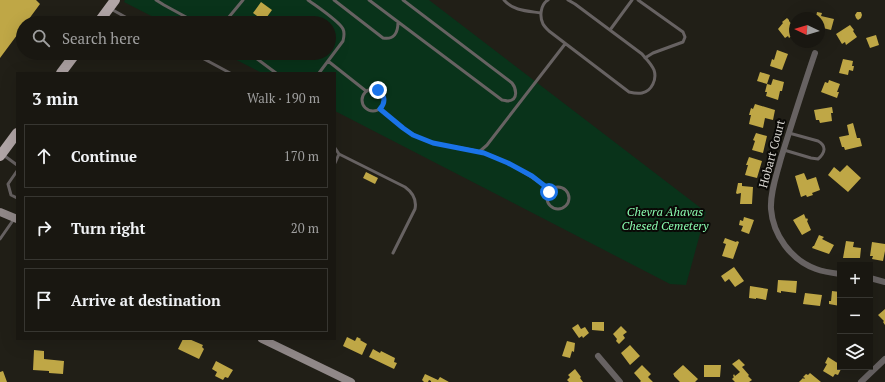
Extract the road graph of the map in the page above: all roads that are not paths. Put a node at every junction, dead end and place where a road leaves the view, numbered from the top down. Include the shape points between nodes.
1 (156, 0) edge
2 (243, 0) edge
3 (308, 0) edge
4 (334, 0) edge
5 (369, 0) edge
6 (403, 0) edge
7 (504, 0) edge
8 (548, 0) edge
9 (632, 0) edge
10 (638, 0) edge
11 (570, 1) edge
12 (112, 4) edge
13 (541, 13) junction
14 (103, 16) edge
15 (127, 16) edge
16 (184, 16) edge
17 (230, 16) edge
18 (329, 16) edge
19 (336, 21) edge
20 (398, 22) junction
21 (610, 30) junction
22 (565, 44) junction
23 (336, 50) edge
24 (815, 54) dead end
25 (646, 58) junction
26 (71, 60) edge
27 (205, 60) edge
28 (258, 60) edge
29 (328, 61) joint
30 (62, 72) edge
31 (228, 72) edge
32 (275, 72) edge
33 (320, 72) edge
34 (366, 91) junction
35 (514, 98) junction
36 (520, 103) junction
37 (380, 109) junction
38 (789, 133) junction
39 (16, 134) edge
40 (336, 150) edge
41 (784, 150) junction
42 (479, 152) junction
43 (339, 154) junction
44 (1, 155) edge
45 (336, 161) edge
46 (16, 164) edge
47 (16, 172) edge
48 (550, 190) junction
49 (16, 198) edge
50 (0, 212) edge
51 (16, 218) edge
52 (0, 239) edge
53 (393, 253) dead end
54 (837, 274) edge
55 (873, 279) edge
56 (885, 282) edge
57 (264, 340) edge
58 (598, 356) dead end
59 (885, 359) edge
60 (351, 382) edge
61 (620, 382) edge
62 (861, 382) edge

1 - 16 lane
2 - 17 lane
3 - 18 lane
4 - 20 lane via 383,38 392,37 398,28
5 - 20 lane
6 - 35 lane via 512,83 516,91
7 - 13 lane via 518,10
8 - 13 lane
9 - 21 lane
10 - 25 lane via 683,32 685,37 683,42
11 - 21 lane
12 - 14 main road
12 - 15 lane
13 - 22 lane via 543,24
19 - 23 lane via 344,31 344,36
20 - 35 lane via 502,100 509,101
21 - 25 lane
22 - 25 lane via 634,94 647,91 655,80 654,69
22 - 36 lane
24 - 38 street, Hobart Court
26 - 30 main road
27 - 31 lane
28 - 32 lane
29 - 33 lane
29 - 34 lane
34 - 37 lane via 362,97 365,108 372,111
34 - 37 lane via 374,89 381,92 384,103
35 - 36 lane
36 - 42 lane
37 - 42 lane via 403,128 424,140
38 - 41 street, Hobart Court
38 - 41 lane via 822,143 824,151 818,159
39 - 44 main road
40 - 43 lane
41 - 54 street, Hobart Court via 774,184 771,209 779,235 789,251 803,263 815,269
42 - 48 lane via 508,163 532,176
43 - 45 lane
43 - 53 lane via 405,187 413,195 415,209
44 - 46 lane
47 - 49 lane via 8,184 11,195
48 - 48 lane via 547,195 550,205 558,208 565,206 568,197 566,190 559,187
50 - 51 main road
51 - 52 lane
55 - 56 street
57 - 60 main road
58 - 61 street
59 - 62 street

